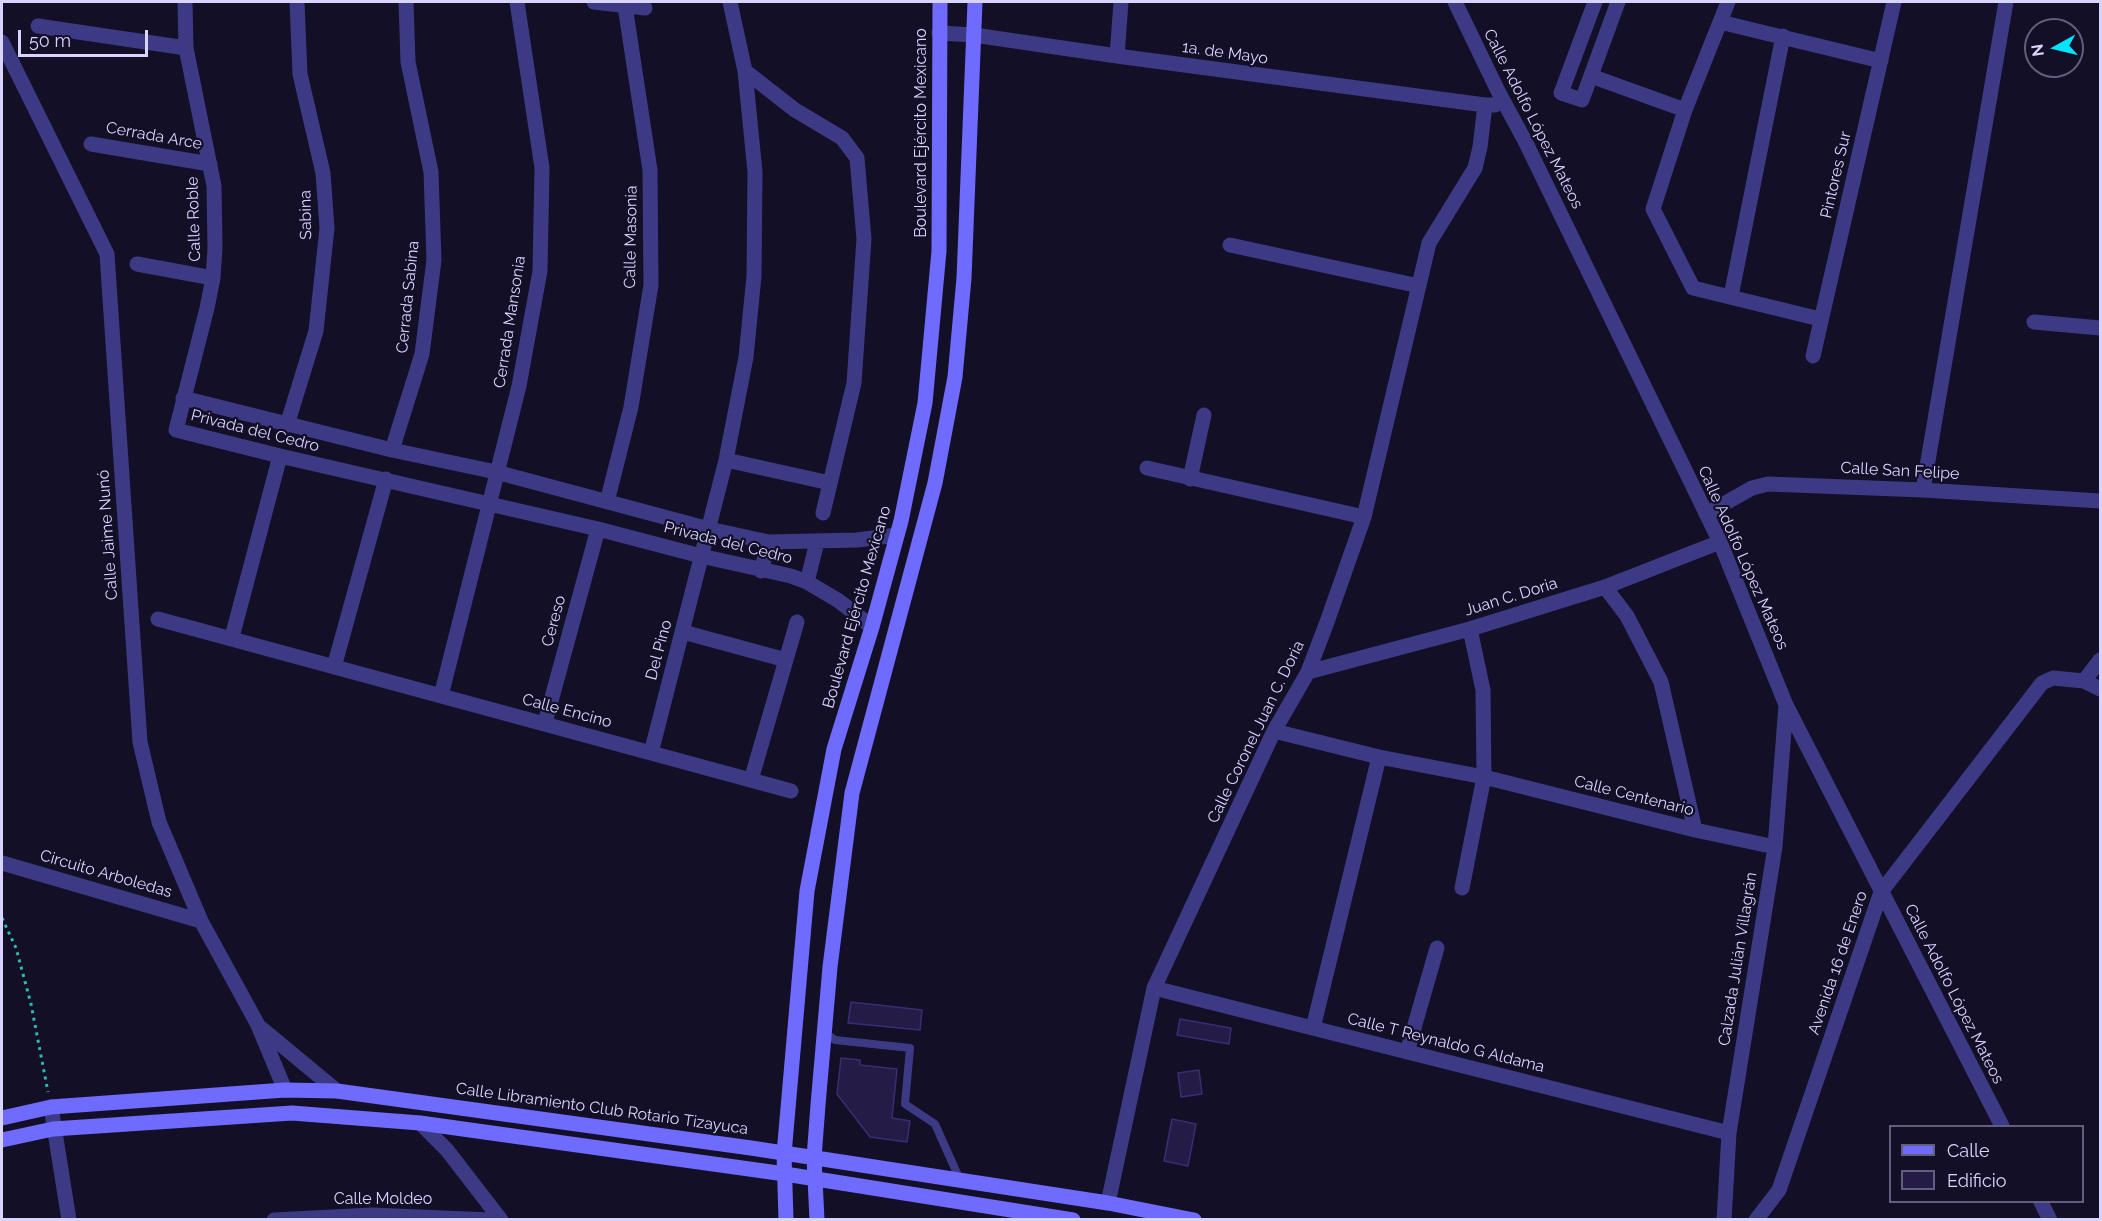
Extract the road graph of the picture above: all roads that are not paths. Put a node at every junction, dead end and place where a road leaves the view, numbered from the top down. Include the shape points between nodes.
1 (185, 2) edge
2 (297, 2) edge
3 (406, 2) edge
4 (517, 2) edge
5 (594, 2) edge
6 (730, 2) edge
7 (940, 2) edge
8 (975, 2) edge
9 (1120, 2) edge
10 (1455, 2) edge
11 (1595, 2) edge
12 (1618, 2) edge
13 (1728, 2) edge
14 (1894, 2) edge
15 (2006, 2) edge
16 (626, 6) junction
17 (645, 8) dead end
18 (1720, 22) junction
19 (38, 26) dead end
20 (939, 33) junction
21 (974, 35) junction
22 (1783, 36) junction
23 (2, 42) edge
24 (186, 48) junction
25 (1117, 56) junction
26 (1881, 61) junction
27 (745, 70) junction
28 (1591, 76) junction
29 (1485, 105) junction
30 (1506, 105) junction
31 (1685, 110) junction
32 (91, 144) dead end
33 (210, 164) junction
34 (1230, 245) dead end
35 (137, 264) dead end
36 (213, 278) junction
37 (1419, 286) junction
38 (1731, 296) junction
39 (1820, 319) junction
40 (2034, 322) dead end
41 (2100, 328) edge
42 (1813, 356) dead end
43 (183, 398) junction
44 (1204, 416) dead end
45 (286, 425) junction
46 (392, 450) junction
47 (280, 456) junction
48 (726, 460) junction
49 (1147, 468) dead end
50 (496, 472) junction
51 (386, 479) junction
52 (1190, 479) junction
53 (830, 483) junction
54 (1923, 490) junction
55 (607, 501) junction
56 (2100, 501) edge
57 (490, 504) junction
58 (823, 513) dead end
59 (1706, 514) junction
60 (1364, 518) junction
61 (598, 529) junction
62 (709, 529) junction
63 (897, 535) junction
64 (769, 542) junction
65 (1719, 542) junction
66 (817, 543) junction
67 (701, 556) junction
68 (761, 571) junction
69 (807, 582) junction
70 (1605, 586) junction
71 (158, 619) dead end
72 (797, 622) dead end
73 (872, 627) junction
74 (1470, 629) junction
75 (683, 632) junction
76 (232, 637) junction
77 (786, 660) junction
78 (2100, 660) edge
79 (334, 667) junction
80 (1308, 672) junction
81 (2084, 681) junction
82 (2100, 689) edge
83 (441, 696) junction
84 (1786, 705) junction
85 (544, 723) junction
86 (1274, 731) junction
87 (651, 753) junction
88 (1378, 757) junction
89 (1484, 777) junction
90 (751, 780) junction
91 (791, 791) dead end
92 (1695, 830) junction
93 (1775, 847) junction
94 (2, 863) edge
95 (1462, 888) dead end
96 (1881, 892) junction
97 (201, 921) junction
98 (1437, 948) dead end
99 (1154, 988) junction
100 (258, 1025) junction
101 (1313, 1028) junction
102 (824, 1032) junction
103 (1407, 1052) junction
104 (285, 1090) junction
105 (337, 1091) junction
106 (51, 1107) junction
107 (2, 1118) edge
108 (420, 1123) junction
109 (2001, 1125) edge
110 (53, 1129) junction
111 (1729, 1132) junction
112 (2, 1140) edge
113 (784, 1154) junction
114 (814, 1158) junction
115 (784, 1174) junction
116 (814, 1179) junction
117 (960, 1180) junction
118 (1108, 1203) junction
119 (2042, 1203) edge
120 (69, 1220) edge
121 (274, 1220) edge
122 (491, 1220) edge
123 (501, 1220) edge
124 (786, 1220) edge
125 (817, 1220) edge
126 (1073, 1220) edge
127 (1194, 1220) edge
128 (1724, 1220) edge
129 (1756, 1220) edge
130 (2050, 1220) edge

1 - 24 street, Calle Roble
2 - 45 street, Sabina via 300,74 323,173 327,228 316,331
3 - 46 street, Cerrada Sabina via 408,62 431,171 434,260 422,354
4 - 50 street, Cerrada Mansonia via 542,168 540,271 519,386
5 - 16 street
6 - 27 street, Privada del Cedro
7 - 20 main road, Boulevard Ejército Mexicano
8 - 21 main road
9 - 25 street
10 - 30 street, Calle Adolfo López Mateos
11 - 28 street via 1561,93 1582,100
12 - 28 street
13 - 18 street
14 - 26 street, Pintores Sur
15 - 54 street
16 - 17 street
16 - 55 street, Calle Masonia via 650,170 651,285 631,408
18 - 22 street
18 - 31 street
19 - 24 street
20 - 21 street, 1a. de Mayo
20 - 63 main road, Boulevard Ejército Mexicano via 939,251 925,403
21 - 25 street, 1a. de Mayo
21 - 102 main road via 964,278 955,377 935,483 852,793
22 - 26 street
22 - 38 street
23 - 97 street, Calle Jaime Nunó via 107,254 140,742 159,822
24 - 33 street, Calle Roble
25 - 29 street, 1a. de Mayo
26 - 39 street, Pintores Sur
27 - 48 street, Privada del Cedro via 755,172 754,276 746,357
27 - 53 street via 795,110 842,138 857,159 864,239 854,383
28 - 31 street
29 - 30 street, 1a. de Mayo
29 - 37 street, Calle Coronel Juan C. Doria via 1475,168 1430,243
30 - 59 street, Calle Adolfo López Mateos
31 - 38 street via 1653,209 1693,288
32 - 33 street, Cerrada Arce
33 - 36 street, Calle Roble via 214,186
34 - 37 street
35 - 36 street
36 - 43 street, Calle Roble
37 - 60 street, Calle Coronel Juan C. Doria
38 - 39 street
39 - 42 street, Pintores Sur
40 - 41 street
43 - 45 street, Privada del Cedro
43 - 47 street, Privada del Cedro via 176,430
44 - 52 street
45 - 46 street, Privada del Cedro
46 - 50 street, Privada del Cedro
47 - 51 street, Privada del Cedro
47 - 76 street
48 - 53 street
48 - 62 street, Privada del Cedro
49 - 52 street
50 - 55 street, Privada del Cedro
50 - 57 street, Cerrada Mansonia
51 - 57 street, Privada del Cedro
51 - 79 street
52 - 60 street
53 - 58 street
54 - 56 street, Calle San Felipe
54 - 59 street, Calle San Felipe via 1768,484 1752,488
55 - 62 street, Privada del Cedro
57 - 61 street, Privada del Cedro
57 - 83 street
59 - 65 street, Calle Adolfo López Mateos
60 - 80 street, Calle Coronel Juan C. Doria
61 - 67 street, Privada del Cedro
61 - 85 street, Cereso
62 - 64 street, Privada del Cedro
62 - 67 street, Del Pino
63 - 66 street, Privada del Cedro
63 - 73 main road, Boulevard Ejército Mexicano
64 - 66 street, Privada del Cedro
64 - 68 street
65 - 70 street, Juan C. Doria
65 - 84 street, Calle Adolfo López Mateos
66 - 69 street
67 - 68 street, Privada del Cedro
67 - 75 street, Del Pino
68 - 69 street, Privada del Cedro
69 - 73 street, Privada del Cedro
70 - 74 street, Juan C. Doria
70 - 92 street via 1627,616 1661,682
71 - 76 street, Calle Encino
72 - 77 street
73 - 113 main road, Boulevard Ejército Mexicano via 834,749 807,891
74 - 80 street, Juan C. Doria
74 - 89 street via 1483,690
75 - 77 street
75 - 87 street, Del Pino
76 - 79 street, Calle Encino
77 - 90 street
78 - 81 street
79 - 83 street, Calle Encino
80 - 86 street, Calle Coronel Juan C. Doria
81 - 82 street
81 - 96 street, Avenida 16 de Enero via 2052,678 2042,683
83 - 85 street, Calle Encino
84 - 93 street, Calzada Julián Villagrán
84 - 96 street, Calle Adolfo López Mateos
85 - 87 street, Calle Encino
86 - 88 street, Calle Centenario
86 - 99 street, Calle Coronel Juan C. Doria
87 - 90 street, Calle Encino
88 - 89 street, Calle Centenario
88 - 101 street
89 - 92 street, Calle Centenario
89 - 95 street
90 - 91 street, Calle Encino
92 - 93 street, Calle Centenario
93 - 111 street, Calzada Julián Villagrán
94 - 97 street, Circuito Arboledas
96 - 109 street, Calle Adolfo López Mateos
96 - 129 street, Avenida 16 de Enero via 1779,1190
97 - 100 street, Calle Jaime Nunó
98 - 103 street
99 - 101 street, Calle T Reynaldo G Aldama
99 - 118 street, Calle Coronel Juan C. Doria
100 - 104 street, Calle Jaime Nunó
100 - 105 street, Calle Jaime Nunó
101 - 103 street, Calle T Reynaldo G Aldama
102 - 114 main road
102 - 117 lane via 835,1040 910,1048 905,1104 935,1124
103 - 111 street, Calle T Reynaldo G Aldama
104 - 105 main road, Calle Libramiento Club Rotario Tizayuca
104 - 106 main road, Calle Libramiento Club Rotario Tizayuca
105 - 113 main road, Calle Libramiento Club Rotario Tizayuca
106 - 107 main road, Calle Libramiento Club Rotario Tizayuca
106 - 110 street
108 - 110 main road via 292,1113
108 - 115 main road
108 - 123 street via 447,1150
110 - 112 main road
110 - 120 street
111 - 128 street, Calzada Julián Villagrán
113 - 114 main road, Calle Libramiento Club Rotario Tizayuca
113 - 115 main road, Boulevard Ejército Mexicano
114 - 116 main road
114 - 117 main road, Calle Libramiento Club Rotario Tizayuca
115 - 116 main road
115 - 124 main road, Boulevard Ejército Mexicano
116 - 125 main road
116 - 126 main road
117 - 118 main road, Calle Libramiento Club Rotario Tizayuca
118 - 127 main road, Calle Libramiento Club Rotario Tizayuca
119 - 130 street
121 - 122 street, Calle Moldeo via 372,1215

